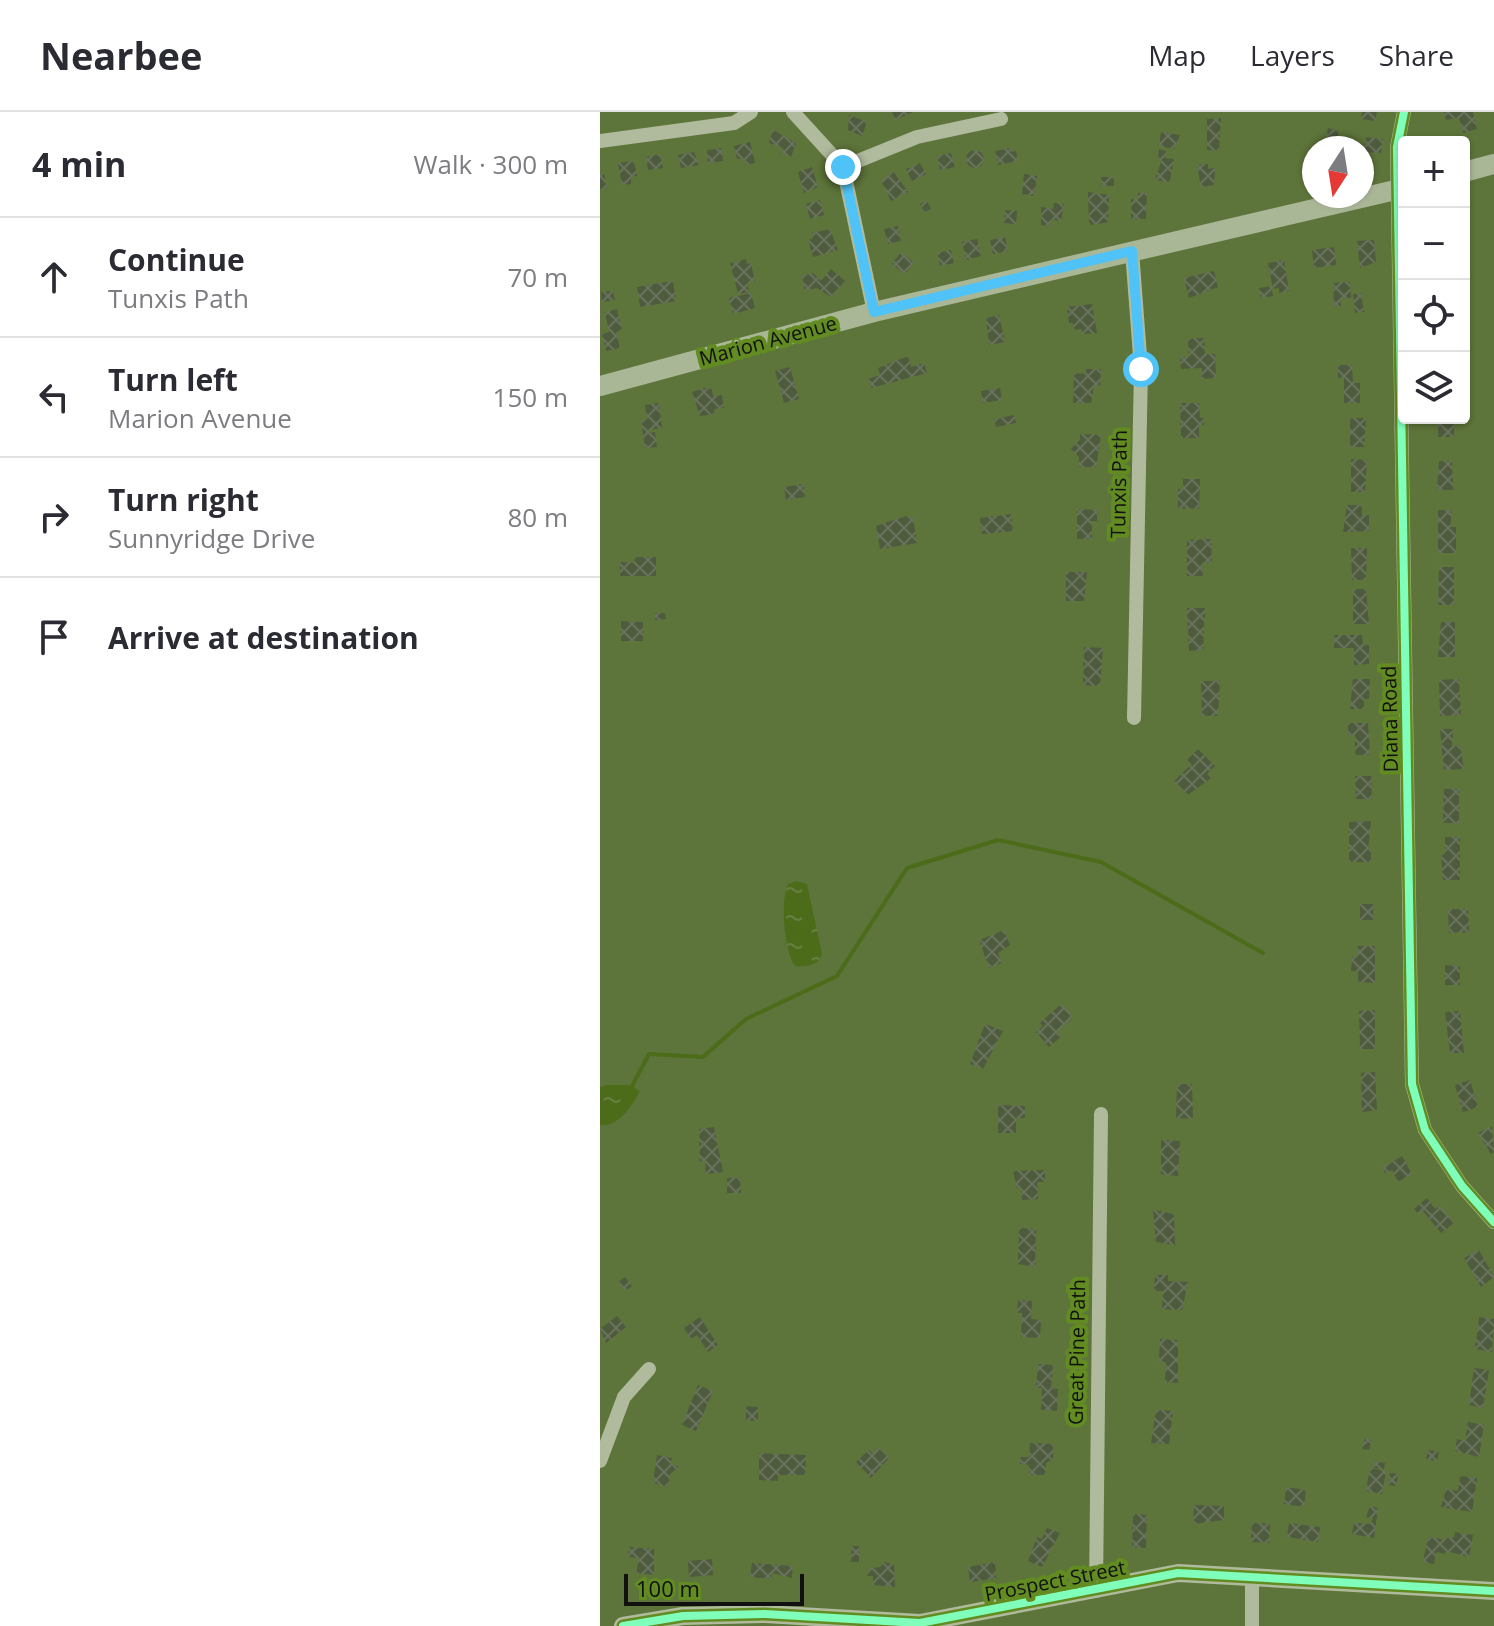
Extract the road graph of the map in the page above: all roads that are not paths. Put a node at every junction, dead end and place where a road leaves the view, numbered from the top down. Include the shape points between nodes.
1 (751, 112) edge
2 (793, 112) edge
3 (1404, 112) edge
4 (1001, 119) dead end
5 (1399, 136) edge
6 (600, 141) edge
7 (1494, 164) edge
8 (843, 167) junction
9 (1470, 170) edge
10 (1398, 190) edge
11 (1401, 208) edge
12 (1132, 251) junction
13 (874, 312) junction
14 (600, 386) edge
15 (1134, 718) dead end
16 (1101, 1114) dead end
17 (1494, 1222) edge
18 (649, 1369) dead end
19 (600, 1461) edge
20 (1252, 1576) junction
21 (1096, 1591) junction
22 (1494, 1591) edge
23 (765, 1620) edge
24 (623, 1626) edge
25 (1252, 1626) edge

1 - 6 street via 734,123
2 - 8 street
3 - 5 street, Diana Road
4 - 8 street via 917,137
7 - 9 main road
8 - 13 street
10 - 12 main road, Marion Avenue
11 - 17 street, Diana Road via 1412,1084 1425,1130
12 - 13 main road, Marion Avenue
12 - 15 street, Tunxis Path via 1141,369
13 - 14 main road, Marion Avenue
16 - 21 street, Great Pine Path
18 - 19 street via 624,1397
20 - 21 street, Prospect Street via 1178,1573
20 - 22 street, Prospect Street
20 - 25 street
21 - 23 street, Prospect Street via 920,1623
23 - 24 street, Prospect Street via 683,1616

